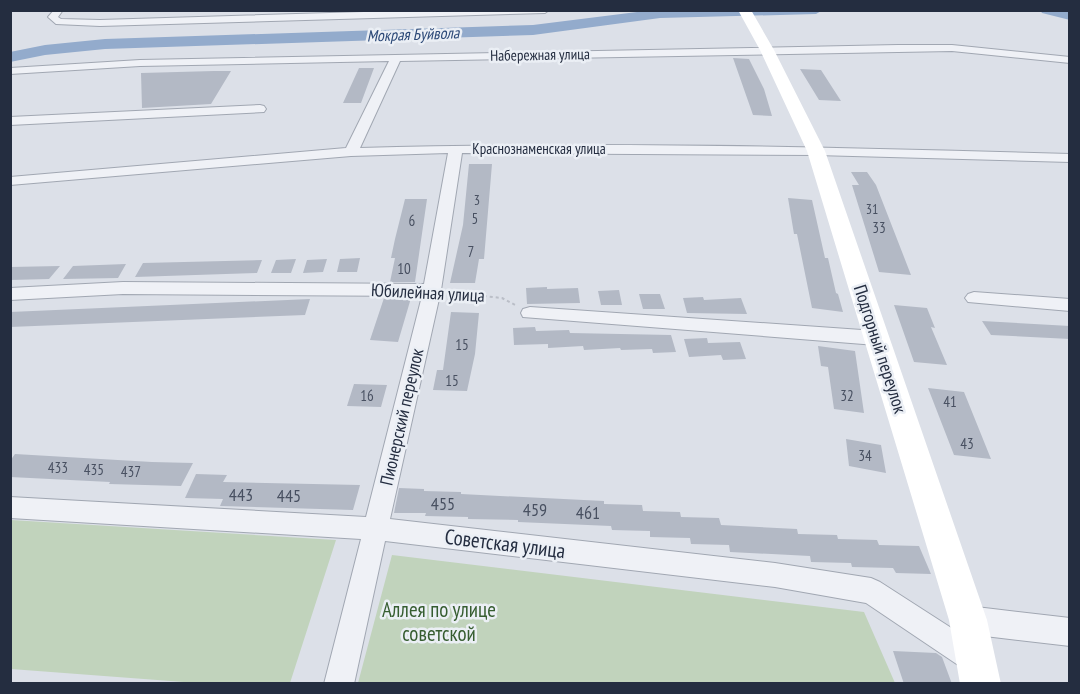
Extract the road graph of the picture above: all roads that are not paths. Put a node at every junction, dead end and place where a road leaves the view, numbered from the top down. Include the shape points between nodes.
1 (59, 10) edge
2 (545, 10) edge
3 (748, 18) edge
4 (767, 50) junction
5 (396, 58) junction
6 (1070, 60) edge
7 (10, 71) edge
8 (260, 109) dead end
9 (12, 122) edge
10 (456, 149) junction
11 (816, 151) junction
12 (351, 152) junction
13 (1070, 158) edge
14 (10, 181) edge
15 (432, 290) junction
16 (10, 294) edge
17 (974, 298) dead end
18 (1070, 305) edge
19 (530, 313) road end
20 (876, 338) junction
21 (10, 507) edge
22 (376, 529) junction
23 (968, 620) junction
24 (1070, 632) edge
25 (979, 672) edge
26 (339, 684) edge

1 - 2 street via 53,17 59,22
3 - 4 main road, Подгорный переулок
4 - 5 street, Набережная улица
4 - 6 street, Набережная улица via 952,48
4 - 11 main road, Подгорный переулок
5 - 7 street, Набережная улица via 140,63
5 - 12 street
8 - 9 street
10 - 11 street, Краснознаменская улица
10 - 12 street, Краснознаменская улица
10 - 15 street, Пионерский переулок
11 - 13 street, Краснознаменская улица
11 - 20 main road, Подгорный переулок
12 - 14 street, Краснознаменская улица
15 - 16 street, Юбилейная улица via 123,288
15 - 22 street, Пионерский переулок
17 - 18 street
19 - 20 street
20 - 23 main road, Подгорный переулок
21 - 22 street, Советская улица
22 - 25 street, Советская улица via 776,575 871,591
22 - 26 street, Пионерский переулок
23 - 24 street
23 - 25 main road, Подгорный переулок

